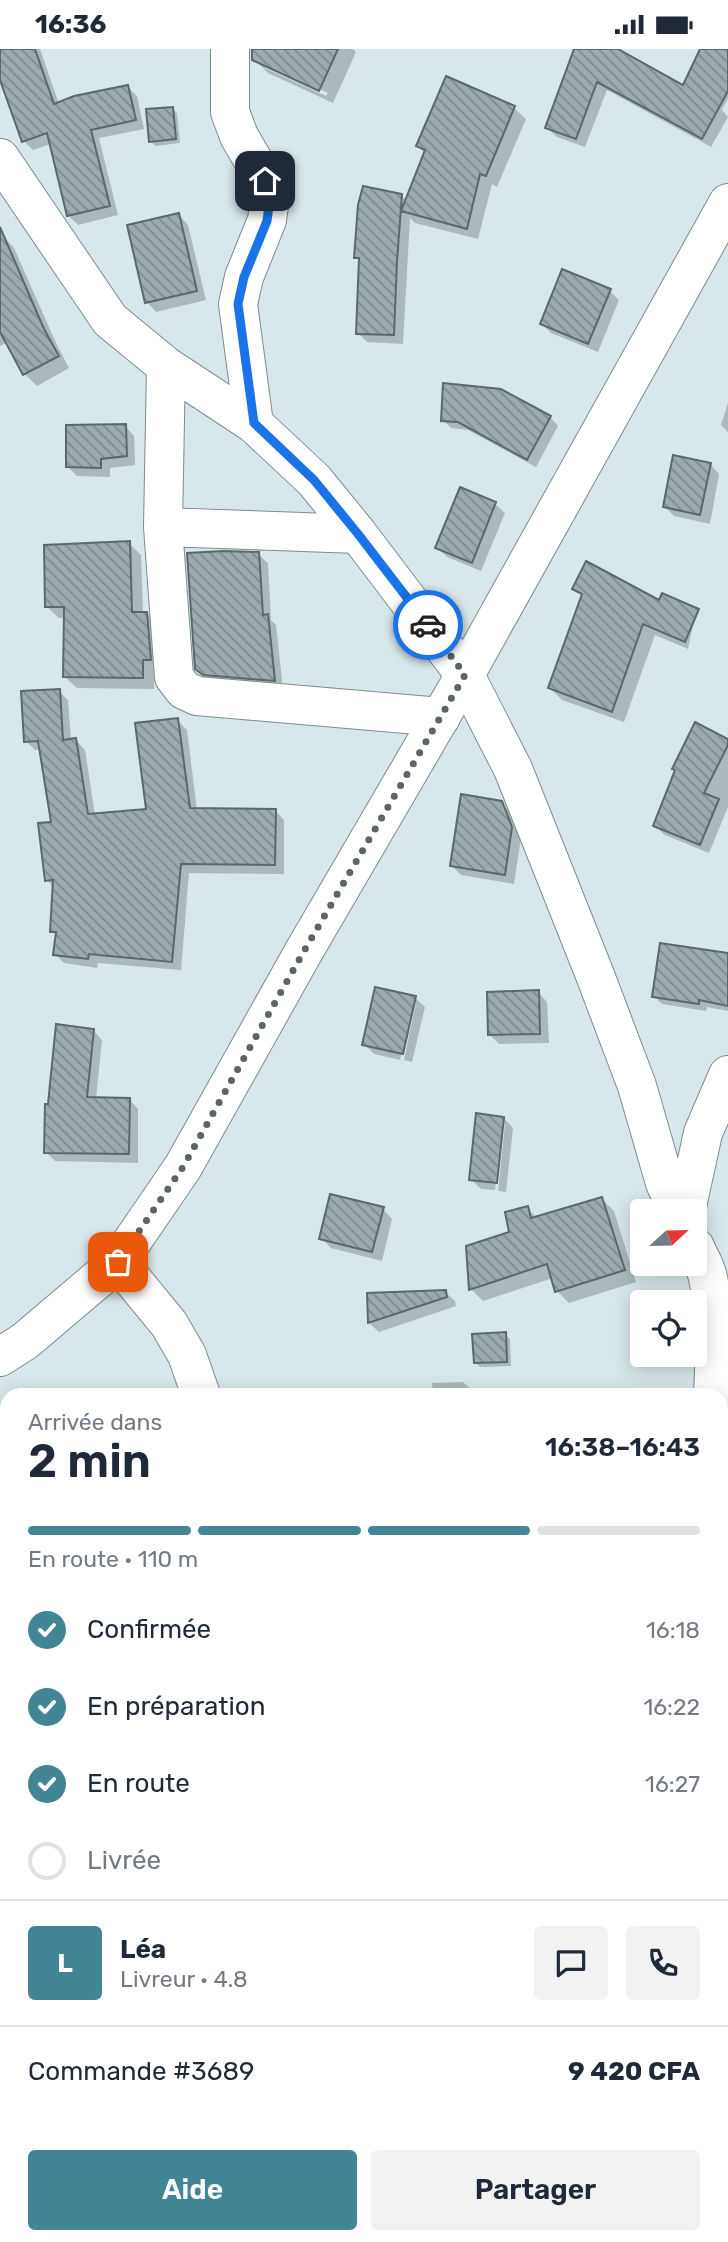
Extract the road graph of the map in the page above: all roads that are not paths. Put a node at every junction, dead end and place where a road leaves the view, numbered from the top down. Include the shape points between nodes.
1 (230, 49) edge
2 (0, 157) edge
3 (728, 203) edge
4 (245, 356) junction
5 (166, 366) junction
6 (201, 389) junction
7 (254, 423) junction
8 (163, 527) junction
9 (358, 534) junction
10 (465, 675) junction
11 (441, 717) junction
12 (728, 1075) edge
13 (672, 1199) edge
14 (689, 1199) edge
15 (118, 1262) junction
16 (710, 1271) edge
17 (0, 1357) edge
18 (199, 1388) edge
19 (713, 1388) edge

1 - 4 street via 230,112 270,198 267,221 238,304
2 - 5 street via 110,320
3 - 10 street
4 - 6 street
4 - 7 street
5 - 6 street
5 - 8 street
6 - 7 street
7 - 9 street via 314,480
8 - 9 street
8 - 11 street via 174,677 184,690 197,696
9 - 10 street
10 - 11 street
10 - 13 street via 513,769 595,975
11 - 15 street via 183,1167
12 - 14 street via 703,1133
15 - 17 street
15 - 18 street via 169,1324
16 - 19 street

